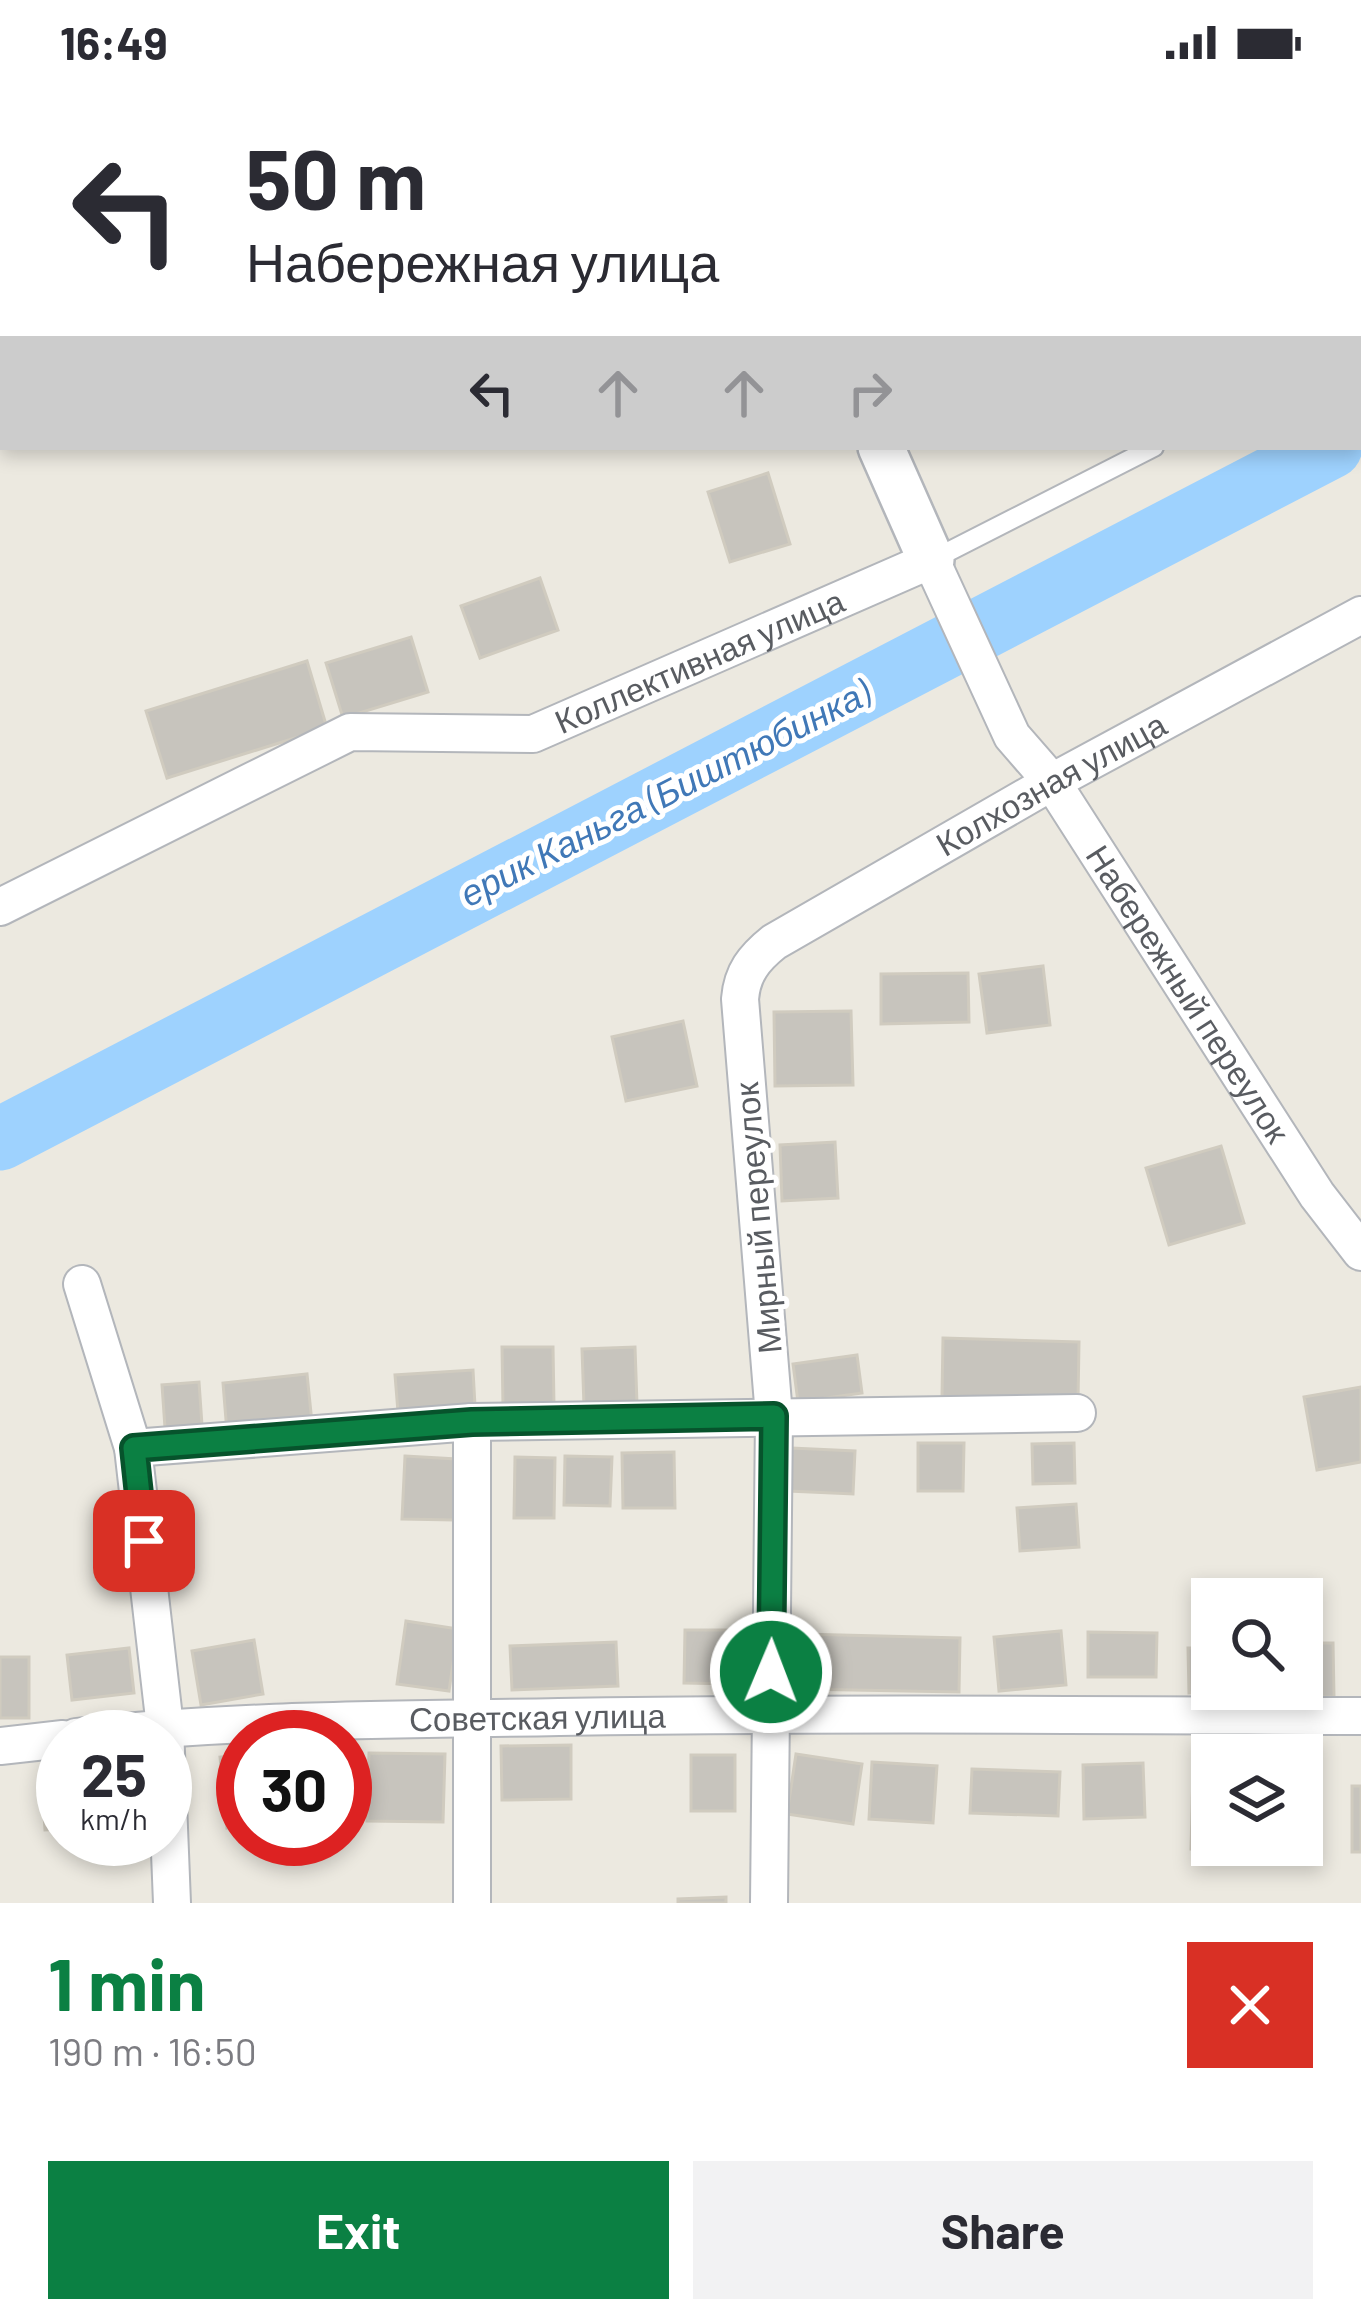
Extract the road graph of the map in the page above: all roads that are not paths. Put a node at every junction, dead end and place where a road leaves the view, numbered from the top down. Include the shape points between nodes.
1 (882, 450) edge
2 (1148, 450) edge
3 (931, 560) junction
4 (1361, 615) edge
5 (1052, 782) junction
6 (0, 907) edge
7 (748, 967) joint
8 (1361, 1252) edge
9 (82, 1283) dead end
10 (1077, 1413) dead end
11 (774, 1416) junction
12 (472, 1422) junction
13 (134, 1448) junction
14 (163, 1710) edge
15 (771, 1714) junction
16 (1361, 1716) edge
17 (470, 1719) junction
18 (192, 1726) edge
19 (36, 1741) edge
20 (0, 1746) edge
21 (171, 1866) edge
22 (172, 1903) edge
23 (472, 1903) edge
24 (769, 1903) edge

1 - 3 street
2 - 3 lane
3 - 5 street, Набережный переулок via 1012,736
3 - 6 street, Коллективная улица via 533,734 350,732
4 - 5 street, Колхозная улица
5 - 7 street, Колхозная улица via 774,942
5 - 8 street, Набережный переулок via 1317,1196
7 - 11 street, Мирный переулок via 740,999
9 - 13 street
10 - 11 street
11 - 12 street
11 - 15 street, Мирный переулок
12 - 13 street
12 - 17 street
13 - 14 street
15 - 16 street, Советская улица
15 - 17 street, Советская улица
15 - 24 street, Мирный переулок
17 - 18 street, Советская улица
17 - 23 street
19 - 20 street
21 - 22 street

